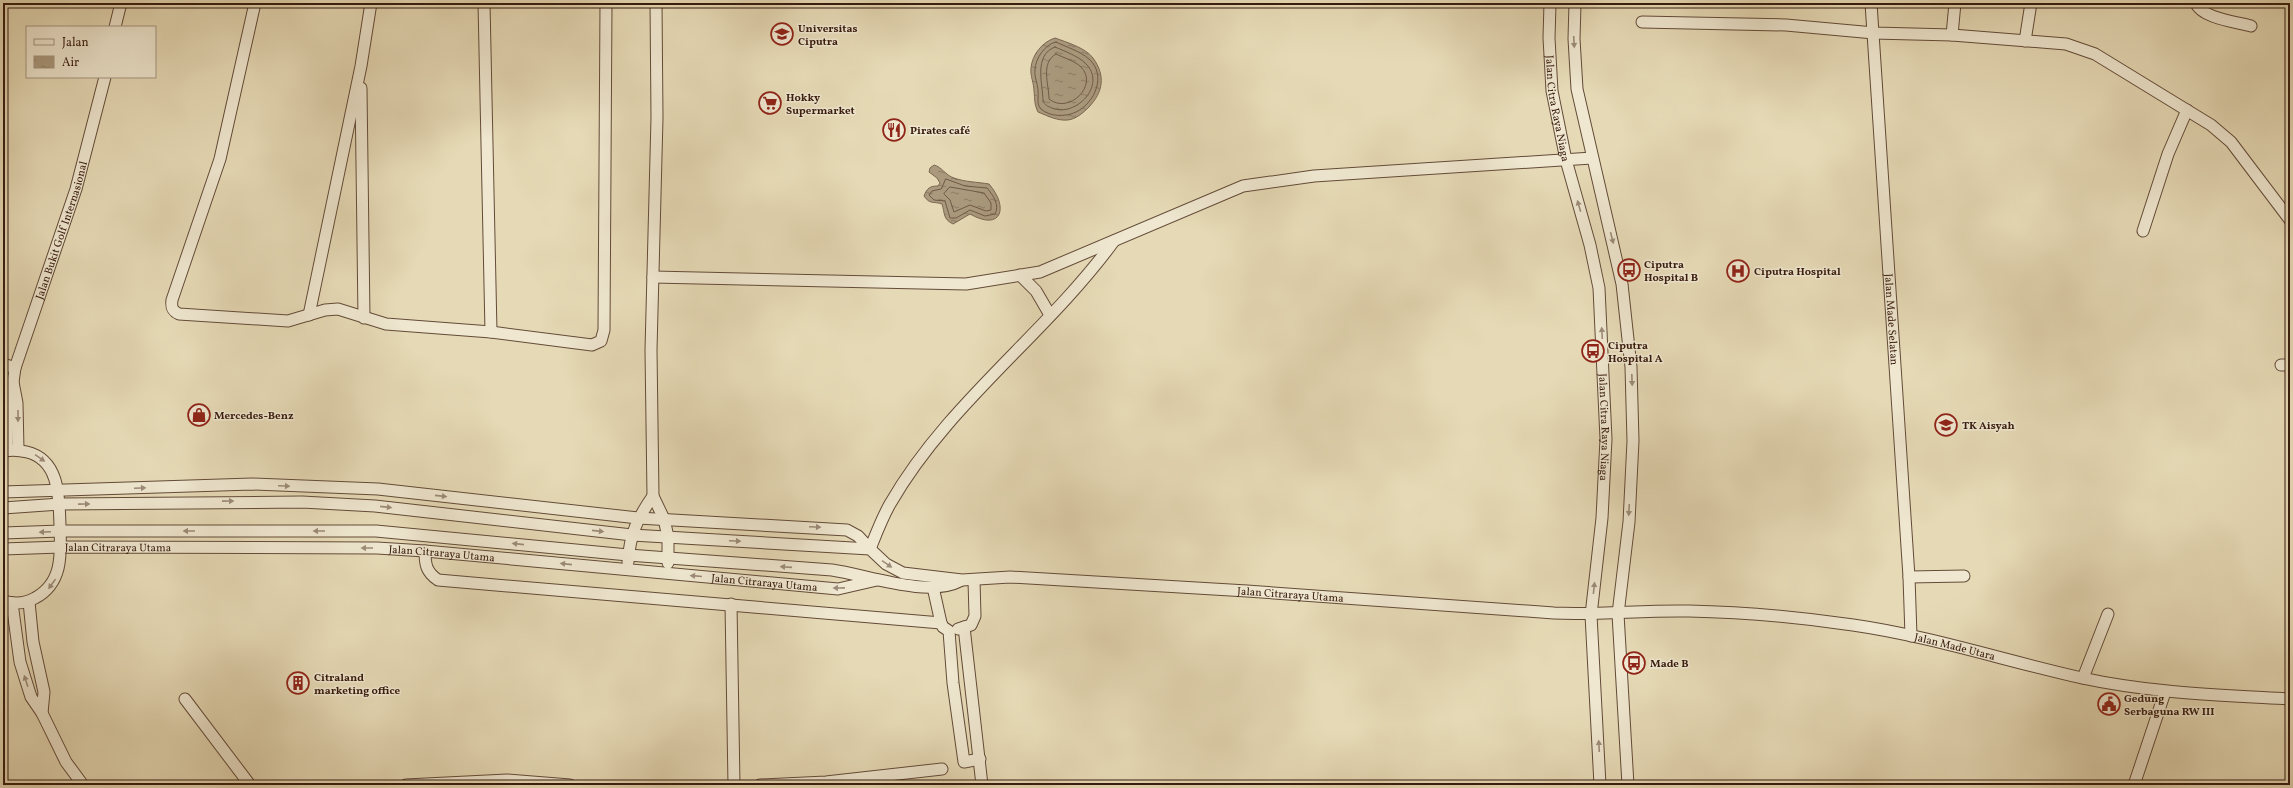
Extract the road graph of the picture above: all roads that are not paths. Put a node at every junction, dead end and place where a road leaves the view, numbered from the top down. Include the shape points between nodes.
1 (121, 3) edge
2 (255, 3) edge
3 (371, 3) edge
4 (484, 3) edge
5 (606, 3) edge
6 (656, 3) edge
7 (1550, 3) edge
8 (1575, 3) edge
9 (1871, 3) edge
10 (1955, 3) edge
11 (2031, 3) edge
12 (2196, 3) edge
13 (1642, 22) dead end
14 (116, 26) edge
15 (2251, 26) dead end
16 (1874, 34) junction
17 (1952, 35) junction
18 (2025, 41) junction
19 (361, 66) junction
20 (105, 78) edge
21 (2187, 110) junction
22 (1592, 158) junction
23 (1566, 160) junction
24 (2290, 220) edge
25 (2143, 231) dead end
26 (1114, 241) junction
27 (1020, 275) junction
28 (653, 277) junction
29 (309, 315) junction
30 (1050, 315) junction
31 (364, 318) junction
32 (491, 332) junction
33 (3, 364) edge
34 (15, 368) junction
35 (9, 451) edge
36 (58, 490) junction
37 (3, 492) edge
38 (653, 496) junction
39 (60, 504) junction
40 (3, 508) edge
41 (638, 518) junction
42 (664, 519) junction
43 (60, 531) junction
44 (3, 533) edge
45 (632, 535) junction
46 (668, 537) junction
47 (61, 547) junction
48 (3, 549) edge
49 (870, 549) junction
50 (425, 551) junction
51 (628, 555) junction
52 (669, 558) junction
53 (627, 570) junction
54 (668, 573) junction
55 (1964, 576) dead end
56 (1909, 577) junction
57 (877, 580) junction
58 (962, 580) junction
59 (974, 580) junction
60 (933, 587) junction
61 (731, 604) junction
62 (9, 605) edge
63 (29, 606) junction
64 (1618, 614) junction
65 (2108, 614) dead end
66 (1591, 615) junction
67 (945, 627) junction
68 (964, 627) junction
69 (1911, 636) junction
70 (2083, 678) junction
71 (2164, 692) junction
72 (185, 699) dead end
73 (2290, 699) edge
74 (42, 713) junction
75 (980, 759) junction
76 (942, 769) dead end
77 (83, 785) edge
78 (250, 785) edge
79 (406, 785) edge
80 (570, 785) edge
81 (734, 785) edge
82 (760, 785) edge
83 (982, 785) edge
84 (1600, 785) edge
85 (1628, 785) edge
86 (2134, 785) edge

1 - 14 street
2 - 29 street via 220,159 172,300 172,308 179,314 288,320
3 - 19 street
4 - 32 street
5 - 32 street via 603,337 601,341 592,344
6 - 28 street
7 - 23 street, Jalan Citra Raya Niaga via 1552,91
8 -> 22 street, Jalan Citra Raya Niaga via 1574,38 1578,89
9 - 16 street, Jalan Made Selatan
10 - 17 street
11 - 18 street
12 - 15 street via 2205,14
13 - 16 street via 1786,25
16 - 17 street
16 - 56 street, Jalan Made Selatan
17 - 18 street
18 - 21 street via 2066,44 2080,48
19 - 29 street
19 - 31 street
20 - 34 street, Jalan Bukit Golf Internasional via 76,189
21 - 24 street via 2231,142
21 - 25 street via 2168,154
22 - 23 street
22 -> 64 street, Jalan Citra Raya Niaga via 1622,284 1631,367 1633,441 1629,522
23 - 26 street via 1314,176 1243,186
66 -> 23 street, Jalan Citra Raya Niaga via 1602,518 1606,439 1604,366 1599,288 1590,245
26 - 27 street via 1040,272
26 - 30 street via 1092,271
27 - 28 street via 966,284
27 - 30 street via 1036,291
28 - 38 street
29 - 31 street via 338,309 350,311
30 - 49 street via 1002,364 927,450 889,505
31 - 32 street via 386,324
33 - 34 street
34 - 35 street, Jalan Bukit Golf Internasional via 6,401
35 -> 36 street via 33,453 46,462 55,475
36 - 37 street, Jalan Citraraya Utama
36 - 39 street
36 -> 41 street, Jalan Citraraya Utama via 252,484 378,489
38 - 41 street
38 - 42 street
39 - 40 street
39 - 43 street
39 -> 45 street via 250,501 360,505
41 - 42 street, Jalan Citraraya Utama
41 - 45 street
42 - 46 street
42 -> 49 street, Jalan Citraraya Utama via 847,530 858,536
43 -> 44 street, Jalan Citraraya Utama
43 - 47 street
51 -> 43 street, Jalan Citraraya Utama via 376,531
45 - 46 street
45 - 51 street
46 -> 49 street
46 - 52 street
47 - 48 street, Jalan Citraraya Utama
50 -> 47 street, Jalan Citraraya Utama via 377,548
47 -> 63 street via 55,581
49 -> 58 street, Jalan Citraraya Utama via 886,564 903,573
53 -> 50 street, Jalan Citraraya Utama
50 - 61 street via 426,566 430,575 438,580
51 - 52 street, Jalan Citraraya Utama
51 - 53 street
52 - 54 street
57 -> 52 street, Jalan Citraraya Utama via 832,570
53 - 54 street, Jalan Citraraya Utama
57 -> 54 street, Jalan Citraraya Utama via 838,589
55 - 56 street
56 - 69 street, Jalan Made Selatan
57 - 60 street, Jalan Citraraya Utama
58 - 59 street, Jalan Citraraya Utama
58 - 60 street, Jalan Citraraya Utama via 952,585
59 - 66 street, Jalan Citraraya Utama via 1018,578 1248,591
59 - 68 street via 975,616 971,625
60 - 67 street
61 - 67 street
61 - 81 street
62 - 63 street
74 -> 62 street via 31,697 20,662
63 - 74 street via 44,692
64 - 66 street, Jalan Citraraya Utama
64 - 69 street, Jalan Made Utara via 1688,611 1741,614 1853,625
64 - 85 street, Jalan Citra Raya Niaga
65 - 70 street
84 -> 66 street, Jalan Citra Raya Niaga
67 - 68 street
67 - 75 street via 964,762
68 - 75 street
69 - 70 street, Jalan Made Utara
70 - 71 street, Jalan Made Utara
71 - 73 street, Jalan Made Utara
71 - 86 street
72 - 78 street
74 - 77 street via 66,762
75 - 83 street
76 - 82 street via 826,782
79 - 80 street via 507,780

